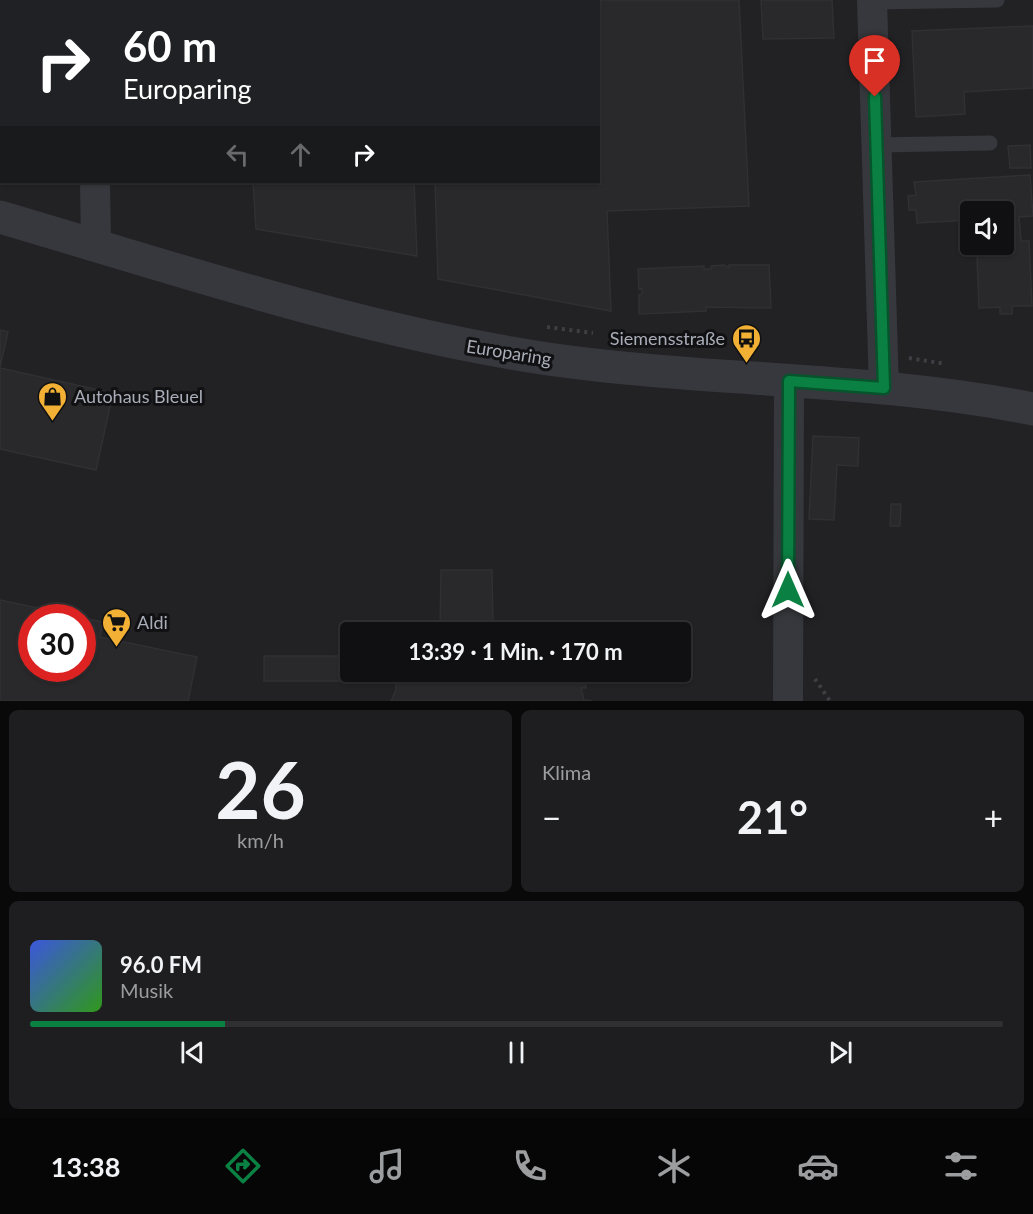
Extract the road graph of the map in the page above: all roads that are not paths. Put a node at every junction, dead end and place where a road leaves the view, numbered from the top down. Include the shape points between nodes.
1 (997, 0) edge
2 (872, 1) edge
3 (990, 143) dead end
4 (877, 145) junction
5 (95, 183) edge
6 (0, 217) edge
7 (96, 245) junction
8 (789, 381) junction
9 (884, 388) junction
10 (1033, 409) edge
11 (788, 701) edge

1 - 2 lane
2 - 4 street
3 - 4 lane
4 - 9 street
5 - 7 street
6 - 7 street, Europaring
7 - 8 street, Europaring via 279,301 459,344 636,370
8 - 9 street, Europaring
8 - 11 street
9 - 10 street, Europaring

